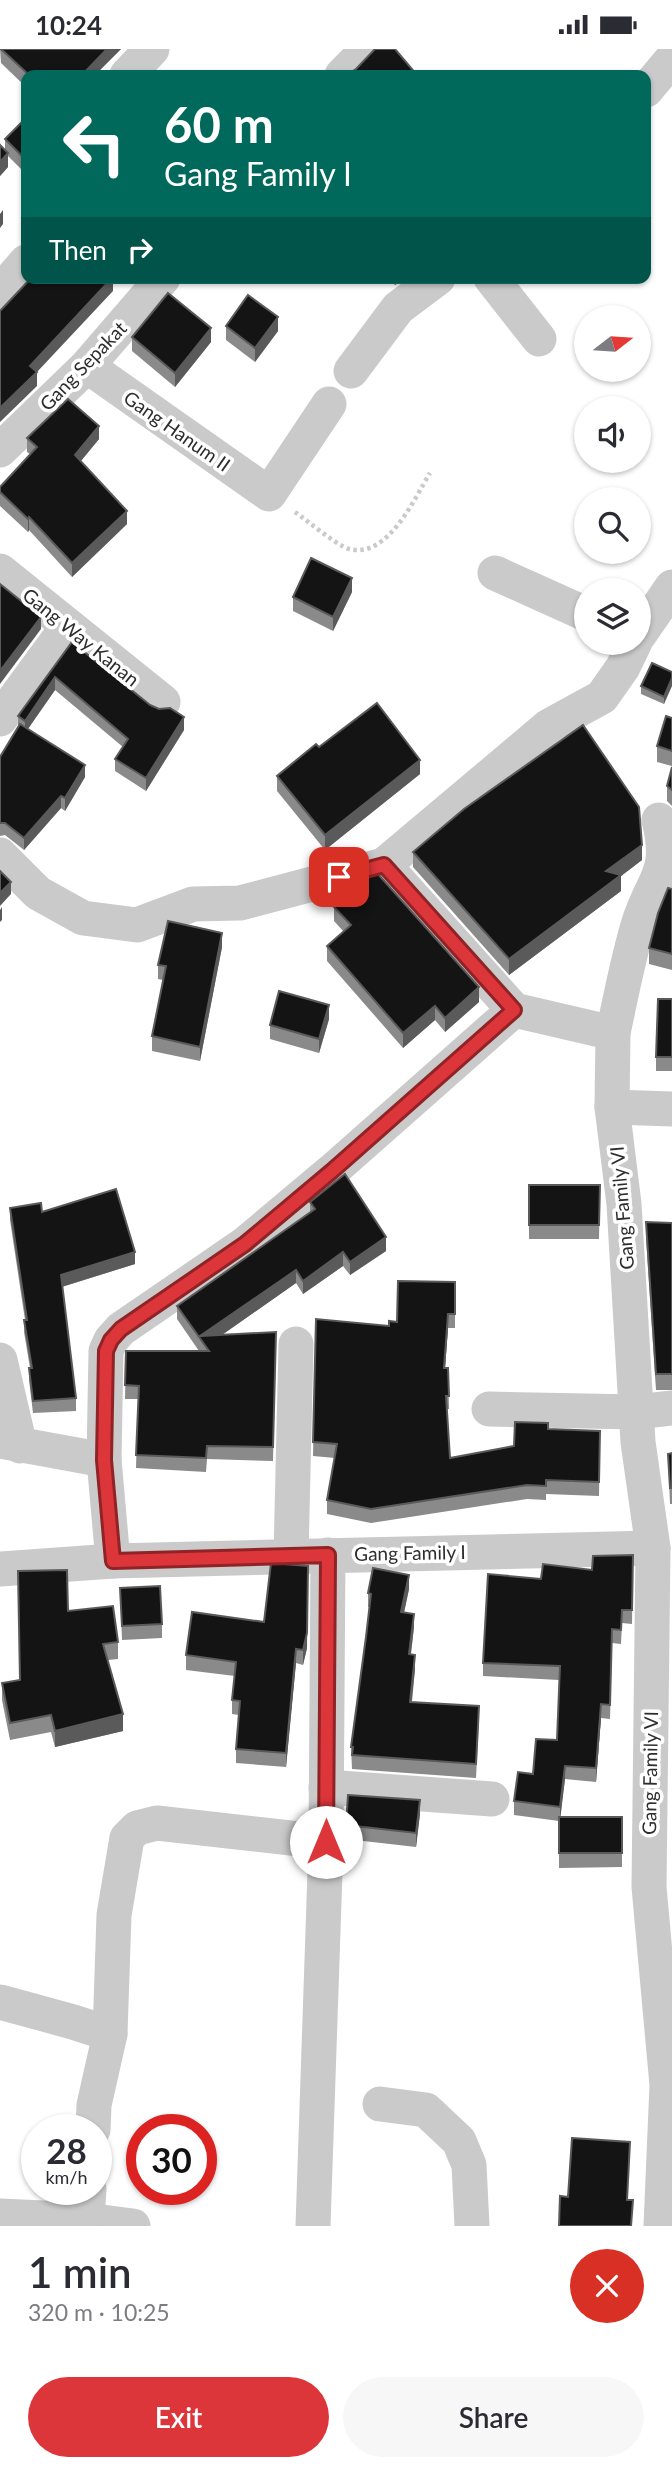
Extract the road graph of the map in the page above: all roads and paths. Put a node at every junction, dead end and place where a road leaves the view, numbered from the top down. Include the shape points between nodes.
1 (152, 49) edge
2 (368, 49) edge
3 (672, 59) edge
4 (132, 70) edge
5 (347, 70) edge
6 (651, 84) edge
7 (21, 268) edge
8 (158, 284) edge
9 (430, 284) edge
10 (496, 284) edge
11 (0, 292) edge
12 (539, 339) dead end
13 (87, 366) junction
14 (351, 371) dead end
15 (329, 404) dead end
16 (0, 450) edge
17 (430, 473) dead end
18 (269, 494) junction
19 (0, 571) edge
20 (495, 573) dead end
21 (672, 587) edge
22 (574, 609) edge
23 (651, 618) edge
24 (68, 626) junction
25 (629, 655) edge
26 (163, 702) dead end
27 (0, 719) edge
28 (659, 820) dead end
29 (0, 855) edge
30 (384, 865) junction
31 (514, 1010) junction
32 (612, 1033) junction
33 (612, 1107) junction
34 (672, 1109) edge
35 (296, 1344) dead end
36 (0, 1360) edge
37 (672, 1408) edge
38 (489, 1409) dead end
39 (637, 1412) junction
40 (10, 1443) edge
41 (104, 1460) junction
42 (653, 1548) junction
43 (328, 1555) junction
44 (291, 1556) junction
45 (113, 1561) junction
46 (0, 1569) edge
47 (326, 1787) junction
48 (492, 1799) dead end
49 (326, 1842) junction
50 (660, 1887) edge
51 (0, 2002) edge
52 (110, 2034) junction
53 (380, 2104) dead end
54 (94, 2114) edge
55 (88, 2205) edge
56 (313, 2210) edge
57 (0, 2216) edge
58 (133, 2226) edge
59 (472, 2226) edge
60 (661, 2226) edge

1 - 4 street
2 - 5 street
3 - 6 street
7 - 11 street
8 - 13 street, Gang Sepakat
9 - 14 street via 398,308
10 - 12 street
13 - 16 street, Gang Sepakat
13 - 18 street, Gang Hanum II
15 - 18 street
17 - 18 path via 402,520 375,546 363,550 347,548
19 - 24 street, Gang Way Kanan
20 - 22 street
21 - 23 street
24 - 26 street, Gang Way Kanan
24 - 27 street
25 - 30 street via 602,697 549,726
28 - 32 street, Gang Family VI via 666,854 663,868 639,921
29 - 30 street via 38,893 83,918 136,925 193,904 240,902
30 - 31 street
31 - 32 street
31 - 41 street via 245,1244 121,1329 106,1351
32 - 33 street, Gang Family VI
33 - 34 street
33 - 39 street, Gang Family VI via 624,1204
35 - 44 street
36 - 40 street
37 - 39 street
38 - 39 street
39 - 42 street, Gang Family VI
40 - 41 street
41 - 45 street
42 - 43 street, Gang Family I
42 - 50 street, Gang Family VI
43 - 44 street, Gang Family I
43 - 47 street
44 - 45 street, Gang Family I
45 - 46 street, Gang Family I
47 - 48 street
47 - 49 street
49 - 52 street via 157,1823 137,1828 127,1838 114,1915
49 - 56 street
50 - 60 street, Gang Family VI via 667,2085
51 - 52 street
52 - 54 street
53 - 59 street via 426,2110 459,2141 469,2165
55 - 57 street
55 - 58 street

